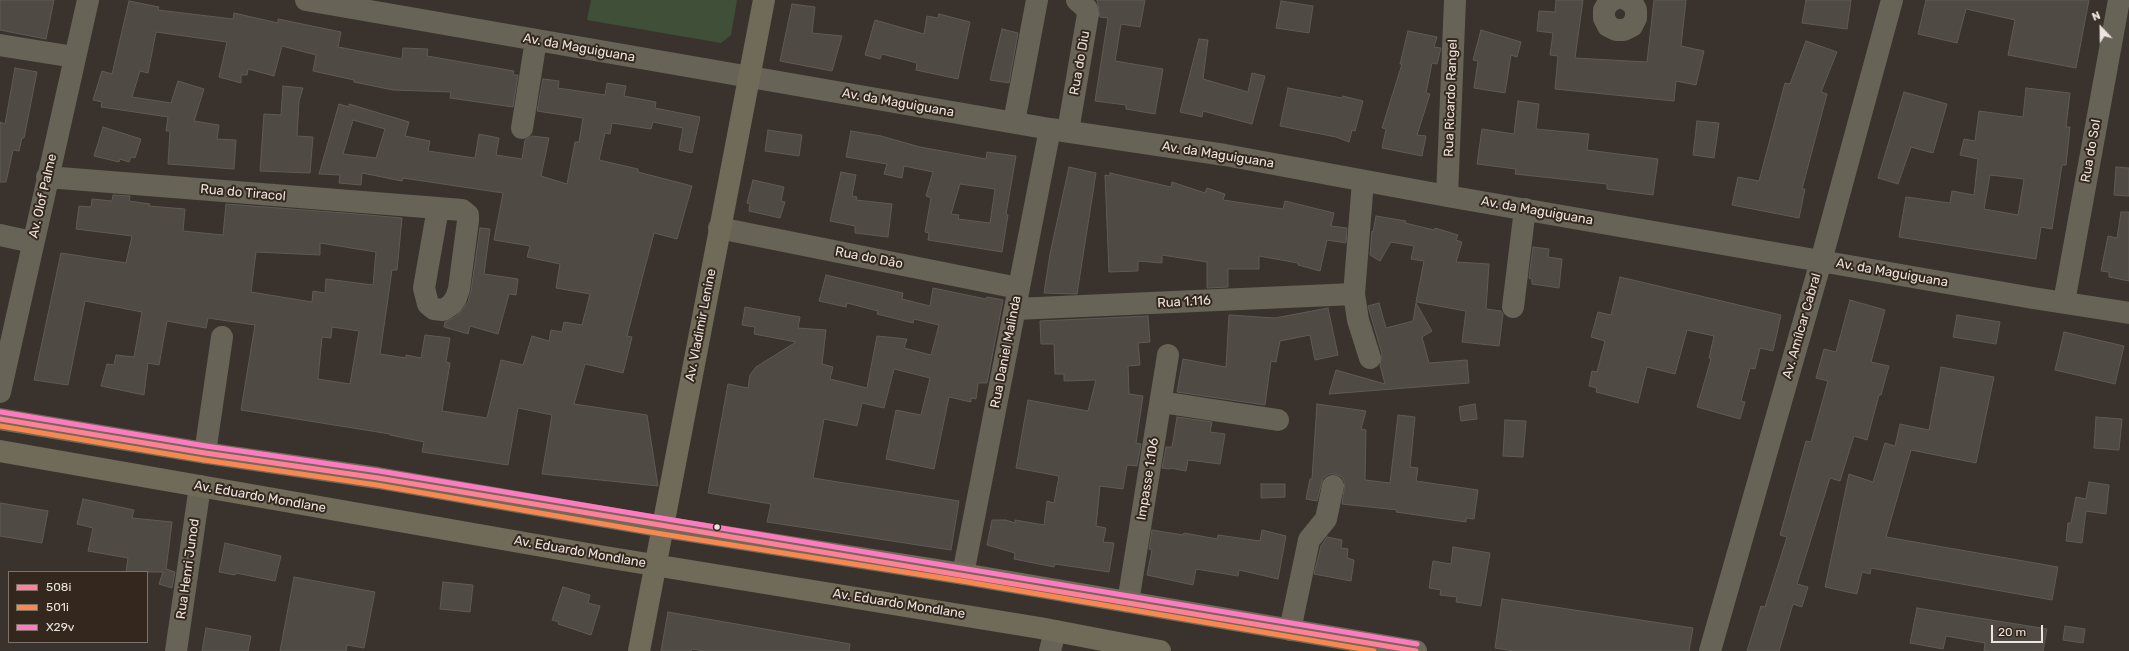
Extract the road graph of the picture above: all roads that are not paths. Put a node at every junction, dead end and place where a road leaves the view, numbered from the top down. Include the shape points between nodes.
1 (88, 0) edge
2 (306, 0) edge
3 (764, 0) edge
4 (1037, 0) edge
5 (1077, 0) edge
6 (1455, 0) edge
7 (1613, 0) edge
8 (1627, 0) edge
9 (1892, 0) edge
10 (2119, 0) edge
11 (399, 7) edge
12 (536, 40) junction
13 (0, 45) edge
14 (74, 57) junction
15 (749, 78) junction
16 (1014, 122) junction
17 (522, 128) dead end
18 (1059, 130) junction
19 (47, 177) junction
20 (1363, 181) junction
21 (1447, 196) junction
22 (438, 208) dead end
23 (1525, 209) junction
24 (719, 228) junction
25 (0, 236) edge
26 (32, 242) junction
27 (1821, 261) junction
28 (1018, 288) junction
29 (1354, 294) junction
30 (2064, 302) junction
31 (1513, 307) dead end
32 (1015, 309) junction
33 (2129, 313) edge
34 (222, 337) dead end
35 (1168, 355) dead end
36 (1370, 358) dead end
37 (0, 392) edge
38 (1161, 402) junction
39 (0, 418) edge
40 (1278, 420) dead end
41 (0, 451) edge
42 (205, 453) junction
43 (200, 486) junction
44 (1333, 486) dead end
45 (663, 527) junction
46 (655, 565) junction
47 (963, 574) junction
48 (1128, 602) junction
49 (1290, 630) junction
50 (1052, 641) edge
51 (176, 651) edge
52 (639, 651) edge
53 (1160, 651) edge
54 (1416, 651) edge
55 (1710, 651) edge

1 - 14 street, Av. Olof Palme
2 - 11 street, Av. da Maguiguana
3 - 15 main road, Av. Vladimir Lenine
4 - 16 street
5 - 18 street, Rua do Diu via 1087,9 1088,14
6 - 21 street, Rua Ricardo Rangel
7 - 8 street via 1604,10 1604,18 1608,26 1616,30 1632,26 1636,18 1636,10 1632,2
9 - 27 street, Av. Amílcar Cabral
10 - 30 street, Rua do Sol
11 - 12 street, Av. da Maguiguana
12 - 15 street, Av. da Maguiguana
12 - 17 street
13 - 14 street
14 - 19 street, Av. Olof Palme
15 - 16 street, Av. da Maguiguana
15 - 24 main road, Av. Vladimir Lenine
16 - 18 street, Av. da Maguiguana
18 - 20 street, Av. da Maguiguana via 1225,155
18 - 28 street, Rua Daniel Malinda
19 - 22 street, Rua do Tiracol
19 - 26 street, Av. Olof Palme
20 - 21 street, Av. da Maguiguana
20 - 29 street
21 - 23 street, Av. da Maguiguana
23 - 27 street, Av. da Maguiguana
23 - 31 street
24 - 28 street, Rua do Dão
24 - 45 main road, Av. Vladimir Lenine
25 - 26 street
26 - 37 street, Av. Olof Palme
27 - 30 street, Av. da Maguiguana
27 - 55 street, Av. Amílcar Cabral
28 - 32 street, Rua Daniel Malinda
29 - 32 street, Rua 1.116
29 - 36 street via 1358,320
30 - 33 street, Av. da Maguiguana
32 - 47 street, Rua Daniel Malinda
34 - 42 street
35 - 38 street, Impasse 1.106
38 - 40 street
38 - 48 street, Impasse 1.106
39 - 42 main road
41 - 43 main road, Av. Eduardo Mondlane
42 - 45 main road via 378,478
43 - 46 main road, Av. Eduardo Mondlane
43 - 51 street, Rua Henri Junod
44 - 49 street via 1326,520 1309,540
45 - 46 main road, Av. Vladimir Lenine
45 - 47 main road
46 - 50 main road, Av. Eduardo Mondlane
46 - 52 main road, Av. Vladimir Lenine
47 - 48 main road
48 - 49 main road
49 - 54 main road
50 - 53 main road, Av. Eduardo Mondlane

